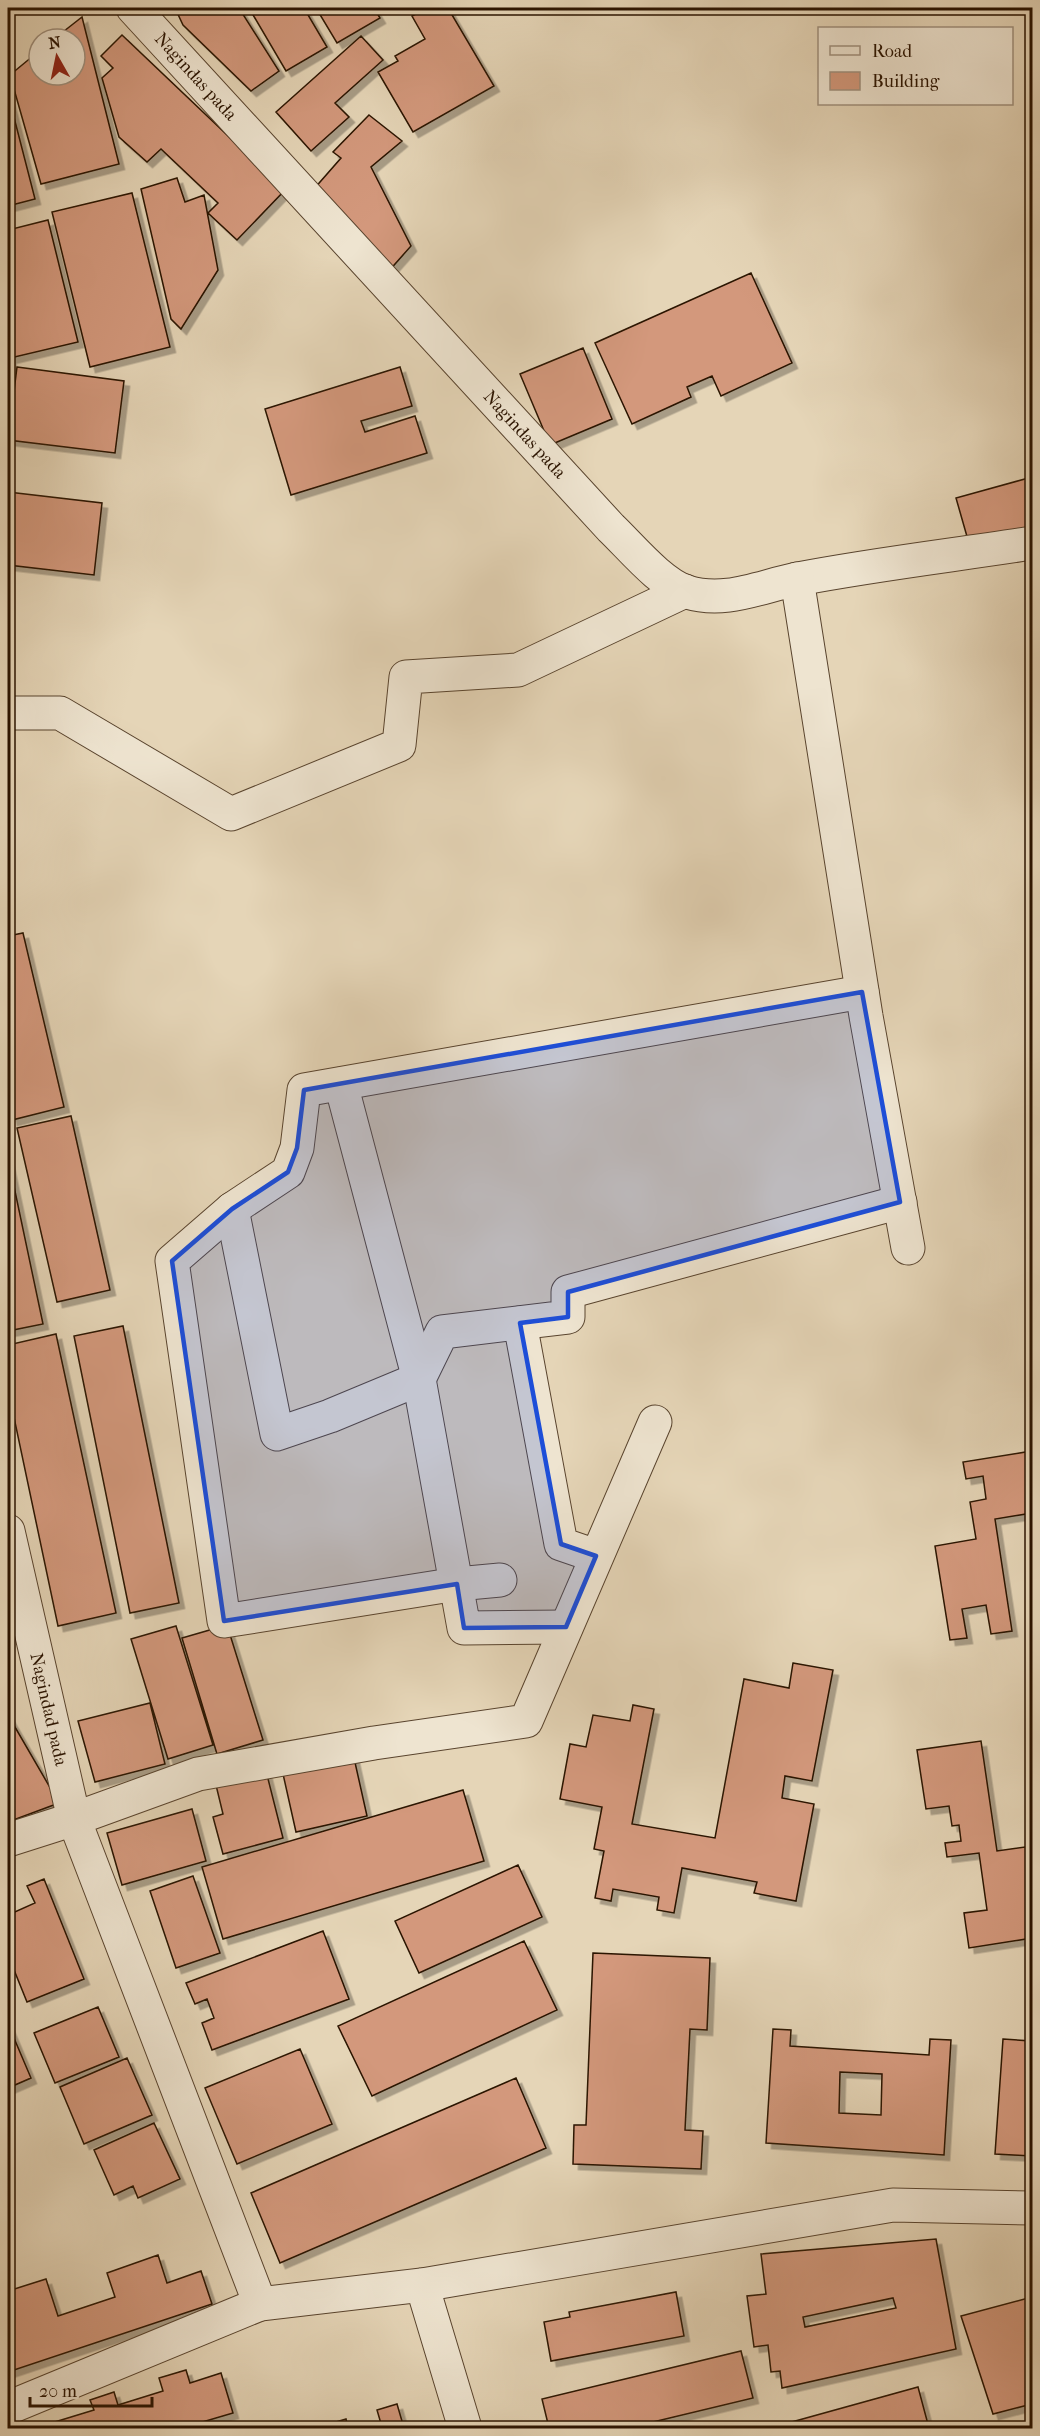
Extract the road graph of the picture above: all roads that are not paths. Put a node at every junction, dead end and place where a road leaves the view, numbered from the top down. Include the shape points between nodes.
1 (133, 8) edge
2 (1032, 543) edge
3 (797, 579) junction
4 (685, 591) junction
5 (8, 712) edge
6 (862, 992) junction
7 (341, 1084) junction
8 (900, 1202) junction
9 (232, 1209) junction
10 (908, 1248) dead end
11 (520, 1323) junction
12 (419, 1379) junction
13 (655, 1422) dead end
14 (8, 1531) edge
15 (596, 1556) junction
16 (500, 1580) dead end
17 (457, 1584) junction
18 (566, 1627) junction
19 (74, 1819) junction
20 (8, 1840) edge
21 (1032, 2208) edge
22 (422, 2285) junction
23 (260, 2304) junction
24 (8, 2408) edge
25 (465, 2428) edge

1 - 4 street, Nagindas pada via 611,528 667,580
2 - 3 street, Nagindas pada
3 - 4 street, Nagindas pada via 732,596 706,597
3 - 6 street
4 - 5 street via 518,670 406,677 399,745 231,814 60,713
6 - 7 street
6 - 8 street
7 - 9 street via 304,1090 297,1148 288,1172
7 - 12 street
8 - 10 street
8 - 11 street via 568,1292 568,1317
9 - 12 street via 277,1434
9 - 17 street via 172,1261 224,1621
11 - 12 street via 442,1332
11 - 15 street via 561,1544
12 - 17 street
13 - 15 street
14 - 19 street, Nagindad pada
15 - 18 street
16 - 17 street
17 - 18 street via 464,1628
18 - 19 street via 526,1721 198,1774
19 - 20 street
19 - 23 street, Nagindad pada
21 - 22 street via 893,2205
22 - 23 street
22 - 25 street
23 - 24 street

